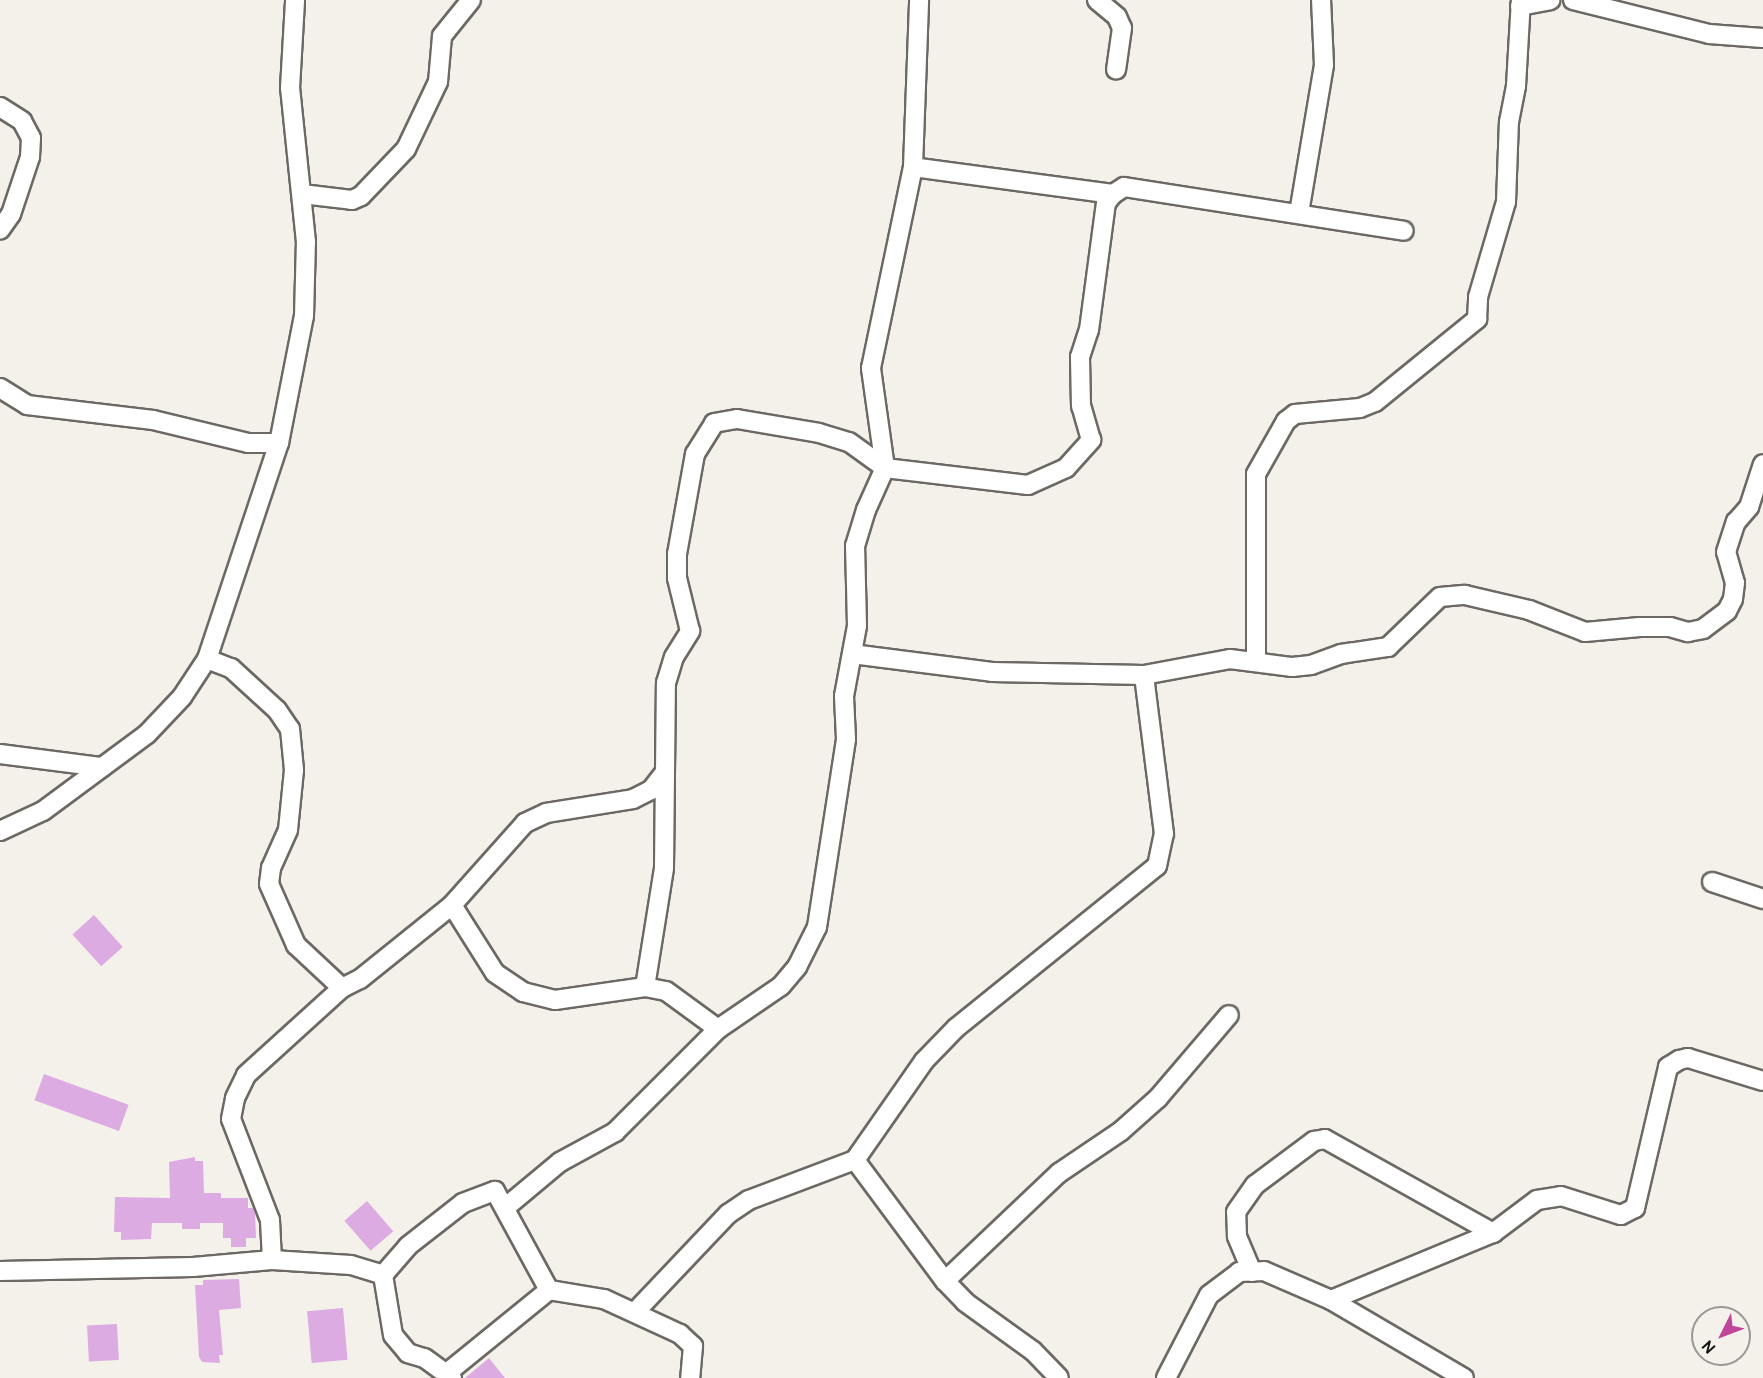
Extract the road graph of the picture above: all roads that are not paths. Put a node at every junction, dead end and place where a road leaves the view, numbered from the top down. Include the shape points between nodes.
1 (295, 0) edge
2 (471, 0) edge
3 (919, 0) edge
4 (1321, 0) edge
5 (1550, 0) edge
6 (1573, 0) edge
7 (1101, 1) edge
8 (1521, 3) edge
9 (1763, 38) edge
10 (1116, 70) dead end
11 (0, 107) edge
12 (913, 167) junction
13 (302, 194) junction
14 (1113, 194) junction
15 (1299, 213) junction
16 (0, 230) edge
17 (1404, 231) dead end
18 (0, 388) edge
19 (279, 442) junction
20 (1763, 464) edge
21 (885, 468) junction
22 (852, 654) junction
23 (207, 659) junction
24 (1256, 660) junction
25 (1144, 675) junction
26 (0, 754) edge
27 (102, 767) junction
28 (665, 772) junction
29 (0, 831) edge
30 (1712, 882) dead end
31 (1763, 899) edge
32 (452, 905) junction
33 (645, 987) junction
34 (342, 988) junction
35 (1229, 1015) dead end
36 (718, 1029) junction
37 (1763, 1081) edge
38 (855, 1160) junction
39 (506, 1207) junction
40 (1493, 1233) junction
41 (272, 1260) junction
42 (0, 1271) edge
43 (1252, 1272) junction
44 (383, 1275) junction
45 (945, 1281) junction
46 (549, 1290) junction
47 (1331, 1300) junction
48 (636, 1311) junction
49 (449, 1375) edge
50 (690, 1378) edge
51 (1059, 1378) edge
52 (1166, 1378) edge
53 (1464, 1378) edge

1 - 13 street via 290,88
2 - 13 street via 442,36 438,82 406,148 361,196 352,200
3 - 12 street
4 - 15 street via 1324,65
5 - 8 street
6 - 9 street via 1709,34
7 - 10 street via 1122,27
8 - 24 street via 1506,202 1478,297 1477,319 1375,402 1360,408 1295,414 1286,421 1256,474
11 - 16 street via 22,121 31,138 30,157 14,205
12 - 14 street
12 - 21 street via 871,368
13 - 19 street via 306,242 304,316
14 - 15 street via 1124,188
14 - 21 street via 1106,203 1089,330 1080,357 1081,406 1091,440 1066,468 1028,485
15 - 17 street
18 - 19 street via 27,405 153,420 248,443
19 - 23 street
20 - 24 street via 1749,507 1736,522 1726,552 1735,583 1733,599 1727,611 1703,629 1688,632 1670,627 1640,627 1584,632 1529,610 1465,595 1440,597 1401,638 1380,650 1341,654 1292,667
21 - 22 street via 855,546 857,626
21 - 28 street via 849,442 819,433 737,419 714,423 695,454 677,554 677,578 690,631 674,657 666,683
22 - 25 street via 992,672
22 - 36 street via 844,696 846,739 817,927 797,967 781,986
23 - 27 street via 182,697 147,734
23 - 34 street via 231,668 277,710 290,729 294,770 288,830 270,868 270,885 296,945
24 - 25 street via 1230,659
25 - 38 street via 1164,834 1157,866 956,1028 924,1061
26 - 27 street
27 - 29 street via 43,811
28 - 32 street via 651,790 633,799 546,813 525,823
28 - 33 street via 664,868
30 - 31 street
32 - 33 street via 495,973 523,992 555,1000
32 - 34 street via 360,979
33 - 36 street via 666,991
34 - 41 street via 256,1063 235,1098 231,1119 270,1220
35 - 45 street via 1158,1098 1121,1131 1059,1173
36 - 39 street via 615,1132 560,1162
37 - 40 street via 1689,1058 1679,1060 1668,1067 1635,1208 1621,1215 1561,1196 1537,1200
38 - 45 street
38 - 48 street via 749,1200 728,1214
39 - 44 street via 495,1191 463,1203 408,1246
39 - 46 street
40 - 43 street via 1325,1139 1314,1141 1255,1185 1236,1212 1237,1236
40 - 47 street
41 - 42 street via 193,1267
41 - 44 street via 351,1265
43 - 47 street via 1264,1270
43 - 52 street via 1239,1272 1209,1295
44 - 49 street via 398,1344
45 - 51 street via 965,1302 1033,1351
46 - 48 street via 604,1299
46 - 49 street
47 - 53 street
48 - 50 street via 680,1334 693,1346

